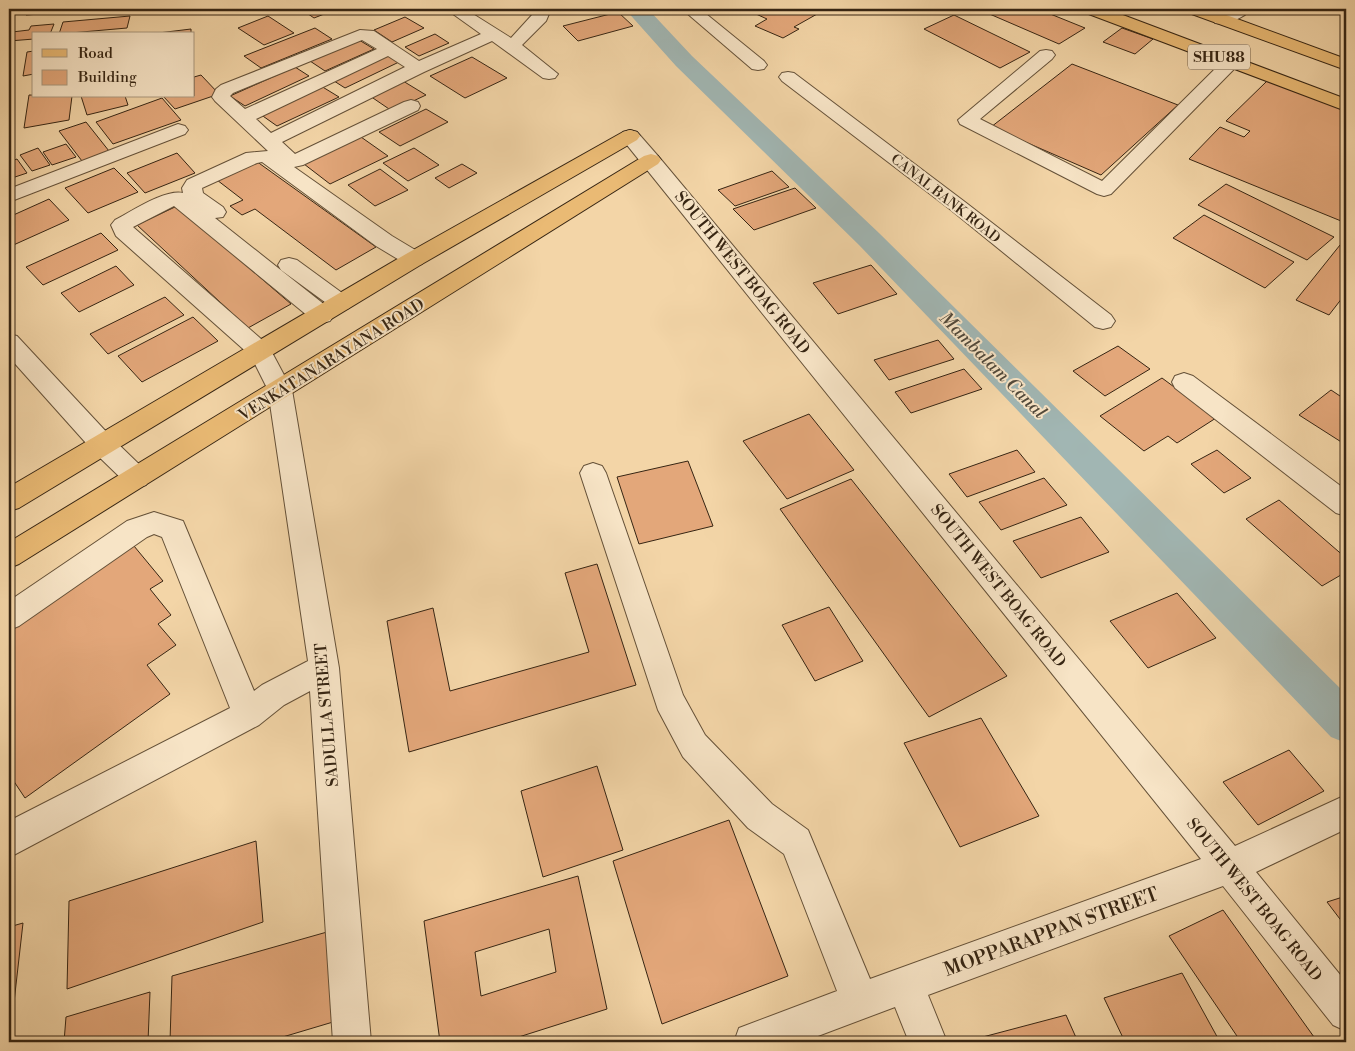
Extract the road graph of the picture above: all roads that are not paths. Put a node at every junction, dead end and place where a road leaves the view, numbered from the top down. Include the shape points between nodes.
1 (454, 9) edge
2 (543, 9) edge
3 (690, 9) edge
4 (1092, 9) edge
5 (1195, 9) edge
6 (1243, 9) edge
7 (1221, 19) junction
8 (494, 34) junction
9 (512, 46) junction
10 (390, 49) junction
11 (1046, 55) dead end
12 (299, 60) junction
13 (1232, 62) junction
14 (758, 65) dead end
15 (1346, 65) edge
16 (418, 68) junction
17 (549, 74) dead end
18 (788, 77) dead end
19 (325, 79) junction
20 (353, 100) junction
21 (1346, 105) edge
22 (411, 106) dead end
23 (242, 118) junction
24 (178, 130) dead end
25 (630, 136) joint
26 (270, 141) junction
27 (651, 160) junction
28 (9, 196) edge
29 (414, 259) junction
30 (341, 303) junction
31 (322, 315) junction
32 (1103, 321) dead end
33 (9, 342) edge
34 (260, 351) junction
35 (1184, 382) dead end
36 (280, 390) junction
37 (103, 445) junction
38 (593, 473) dead end
39 (137, 478) junction
40 (9, 500) edge
41 (1346, 505) edge
42 (9, 556) edge
43 (9, 617) edge
44 (324, 668) junction
45 (248, 715) junction
46 (1346, 812) edge
47 (9, 838) edge
48 (1229, 866) junction
49 (906, 985) junction
50 (860, 1001) junction
51 (1346, 1012) edge
52 (352, 1042) edge
53 (753, 1042) edge
54 (928, 1042) edge

1 - 8 street
2 - 9 street via 540,17
3 - 14 street
4 - 13 main road, SHU88
5 - 7 main road, SHU88
6 - 7 street
7 - 15 main road, SHU88
8 - 9 street
8 - 16 street
9 - 17 street
10 - 12 street via 368,35 360,35
10 - 16 street
10 - 19 street
11 - 13 street via 967,120 1104,190
12 - 19 street
12 - 23 street via 222,93 221,97
13 - 21 main road, SHU88
16 - 20 street
18 - 32 street, CANAL BANK ROAD
19 - 20 street
19 - 23 street
20 - 26 street
22 - 26 street via 296,161 288,160
23 - 26 street
24 - 28 street
25 - 27 street, SOUTH WEST BOAG ROAD
25 - 29 main road
27 - 36 main road, VENKATANARAYANA ROAD
27 - 48 street, SOUTH WEST BOAG ROAD
29 - 30 main road
29 - 30 street via 266,156 252,157 194,184 193,195
30 - 31 main road
31 - 34 main road
31 - 34 street via 177,198 123,222 124,231
33 - 37 street
34 - 36 street, SADULLA STREET
34 - 37 main road
35 - 41 street
36 - 39 main road, VENKATANARAYANA ROAD
36 - 44 street, SADULLA STREET
37 - 39 street
37 - 40 main road
38 - 50 street via 669,700 694,746 760,816 796,842
39 - 42 main road, VENKATANARAYANA ROAD
43 - 45 street via 136,529 154,523 173,529
44 - 45 street via 274,694
44 - 52 street, SADULLA STREET
45 - 47 street
46 - 48 street, MOPPARAPPAN STREET
48 - 49 street, MOPPARAPPAN STREET
48 - 51 street, SOUTH WEST BOAG ROAD
49 - 50 street, MOPPARAPPAN STREET
49 - 54 street
50 - 53 street, MOPPARAPPAN STREET

